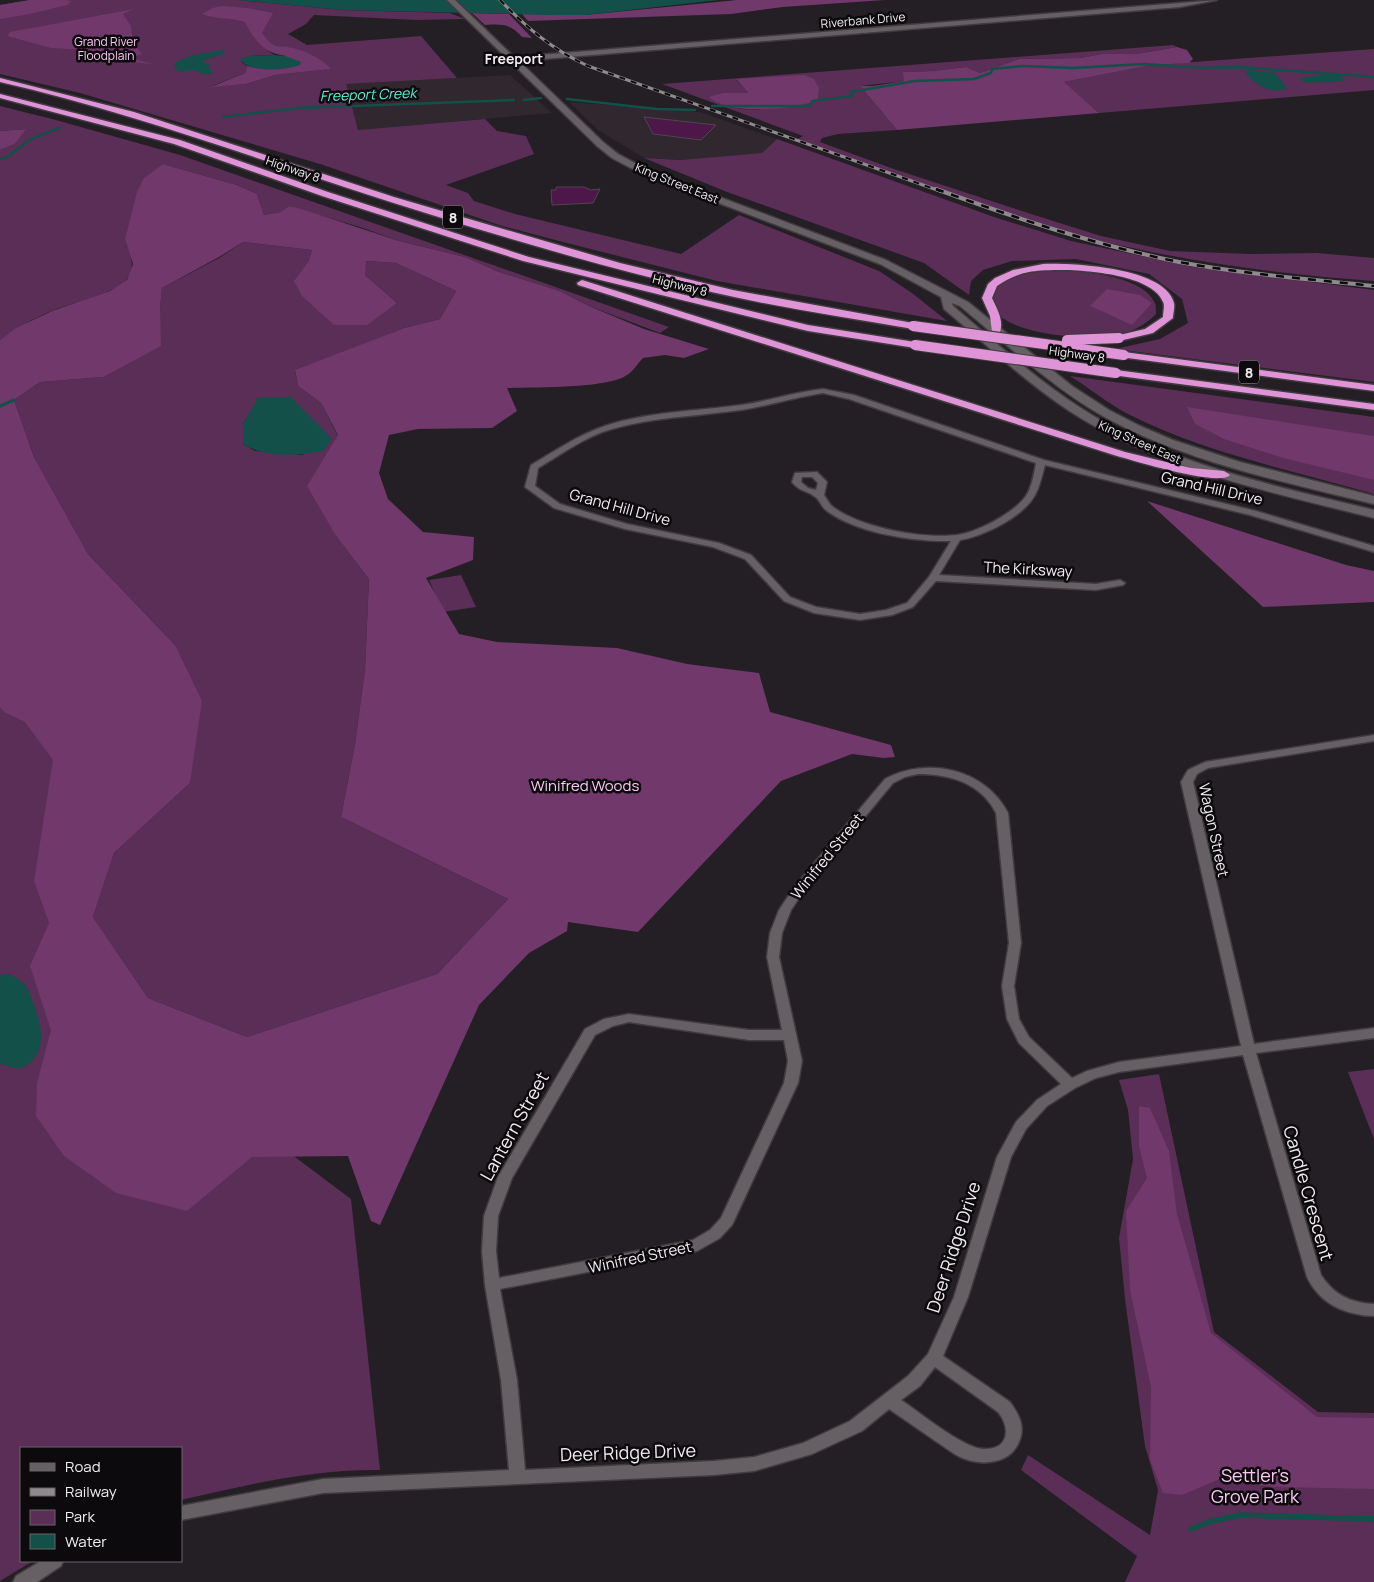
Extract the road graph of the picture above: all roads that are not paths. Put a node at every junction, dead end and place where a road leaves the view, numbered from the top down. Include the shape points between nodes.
1 (451, 0) edge
2 (1212, 0) edge
3 (514, 59) junction
4 (0, 80) edge
5 (0, 96) edge
6 (526, 259) junction
7 (946, 298) junction
8 (913, 326) junction
9 (996, 330) junction
10 (1374, 388) edge
11 (1374, 407) edge
12 (1041, 462) junction
13 (1224, 475) junction
14 (819, 495) dead end
15 (1374, 500) edge
16 (1374, 514) edge
17 (957, 538) junction
18 (1374, 549) edge
19 (933, 578) junction
20 (1120, 583) dead end
21 (1374, 738) edge
22 (1374, 1033) edge
23 (789, 1035) junction
24 (1248, 1049) junction
25 (1070, 1085) junction
26 (492, 1285) junction
27 (1374, 1310) edge
28 (934, 1358) junction
29 (890, 1401) junction
30 (518, 1477) junction
31 (182, 1513) edge
32 (53, 1562) edge
33 (22, 1582) edge

1 - 3 main road, King Street East
2 - 3 main road, Riverbank Drive
3 - 7 main road, King Street East via 600,144 628,164 883,262 908,273
4 - 8 highway, Highway 8 / 8 via 197,133 346,184 558,250 708,288
5 - 6 highway, Highway 8 / 8 via 177,142
6 - 11 highway, Highway 8 / 8, bridge via 808,328
6 - 13 highway via 578,282 1048,432 1191,472
7 - 9 main road, King Street East via 964,304
7 - 13 main road, King Street East via 948,307 1036,380 1092,420 1166,455
8 - 9 highway, bridge via 939,326 1050,340 1119,338 1149,331 1168,318 1170,304 1158,290 1138,278 1110,270 1043,267 1019,271 993,284 987,298 995,316
8 - 10 highway, Highway 8 / 8, bridge
9 - 15 main road, King Street East via 1064,385 1128,424 1200,453
12 - 17 street via 1030,497 1010,515 982,530
12 - 18 street, Grand Hill Drive via 1253,513
12 - 19 street, Grand Hill Drive via 851,397 823,391 743,407 609,427 586,436 534,467 530,487 557,506 625,526 716,545 748,557 787,599 814,610 860,617 888,614 910,604
13 - 16 main road, King Street East
14 - 17 street via 829,508 854,521 924,537
17 - 19 street, Grand Hill Drive
19 - 20 street, The Kirksway via 1096,587
21 - 24 street, Wagon Street via 1208,764 1188,775
22 - 24 street, Deer Ridge Drive
23 - 25 street, Winifred Street via 773,957 776,933 785,910 799,889 896,775 915,770 951,774 971,781 999,804 1015,943 1008,986 1013,1019 1024,1040
23 - 26 street, Winifred Street via 795,1061 791,1083 726,1221 715,1234 697,1245 671,1252
23 - 26 street, Lantern Street via 749,1035 629,1018 600,1025 590,1032 505,1177 491,1216 489,1251
24 - 25 street, Deer Ridge Drive via 1119,1066
24 - 27 street, Candle Crescent via 1314,1277 1333,1300 1349,1307
25 - 28 street, Deer Ridge Drive via 1037,1108 1021,1126 1004,1157 961,1296
26 - 30 street, Lantern Street via 509,1380
28 - 29 street, Deer Ridge Drive via 914,1382
28 - 29 street via 1004,1407 1015,1429 1013,1440 1005,1450 979,1456 965,1452
29 - 30 street, Deer Ridge Drive via 856,1426 806,1449 754,1464
30 - 31 street, Deer Ridge Drive via 323,1486
32 - 33 street

